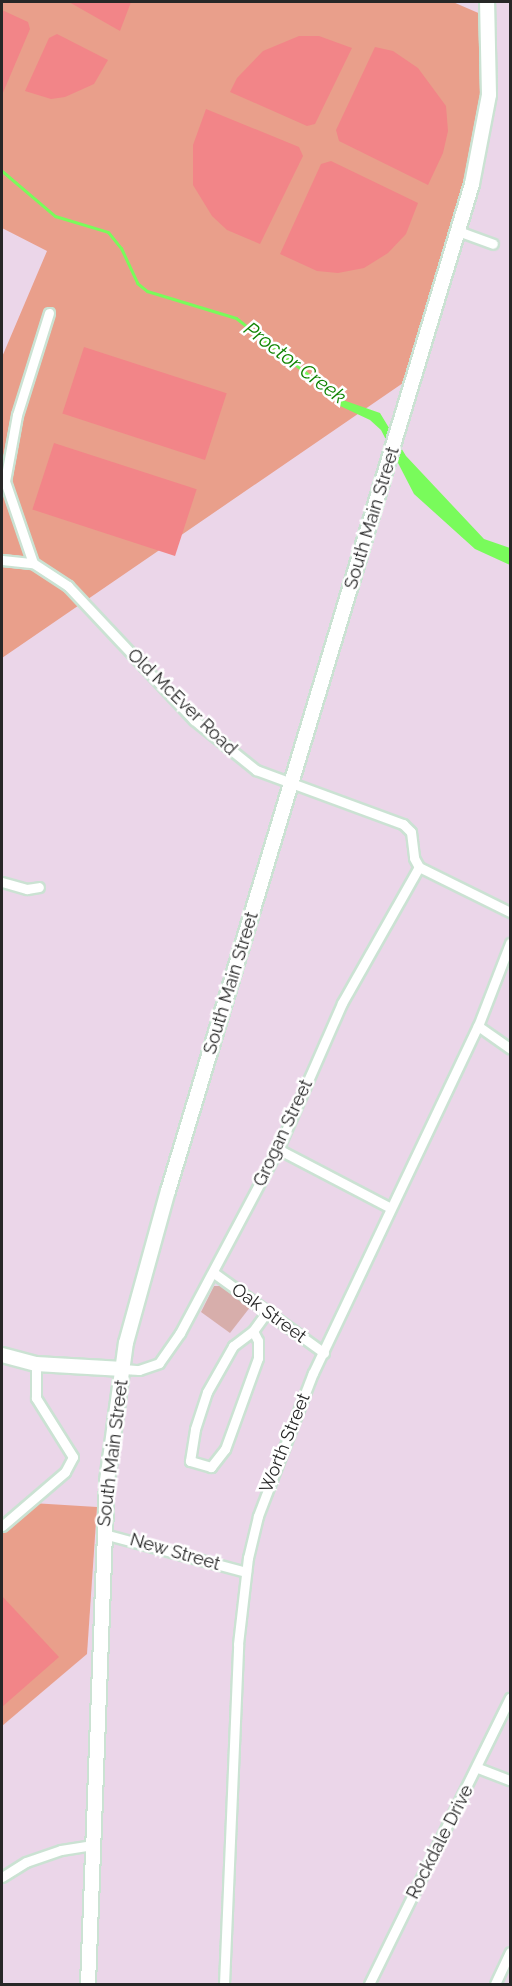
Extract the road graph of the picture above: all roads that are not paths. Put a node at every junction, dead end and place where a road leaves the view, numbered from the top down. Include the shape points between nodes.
1 (487, 2) edge
2 (458, 231) junction
3 (493, 244) dead end
4 (49, 313) dead end
5 (2, 561) edge
6 (33, 563) junction
7 (291, 786) junction
8 (419, 867) junction
9 (2, 882) edge
10 (39, 887) dead end
11 (510, 912) edge
12 (510, 943) edge
13 (478, 1026) junction
14 (510, 1048) edge
15 (278, 1149) junction
16 (391, 1208) junction
17 (214, 1273) junction
18 (268, 1310) junction
19 (253, 1331) junction
20 (324, 1353) junction
21 (2, 1355) edge
22 (36, 1364) junction
23 (123, 1369) junction
24 (2, 1526) edge
25 (104, 1534) junction
26 (246, 1572) junction
27 (510, 1698) edge
28 (478, 1768) junction
29 (510, 1780) edge
30 (93, 1845) junction
31 (2, 1877) edge
32 (510, 1952) edge
33 (88, 1984) edge
34 (224, 1984) edge
35 (369, 1984) edge
36 (495, 1984) edge

1 - 2 main road, South Main Street via 489,95 482,141
2 - 3 street
2 - 7 main road, South Main Street
4 - 6 street via 28,374 5,481
5 - 6 street, Old McEver Road
6 - 7 street, Old McEver Road via 68,586 194,720 231,753
7 - 8 street, Old McEver Road via 382,813 403,824 412,835
7 - 23 main road, South Main Street via 151,1250
8 - 11 street
8 - 15 street, Grogan Street via 342,1003
9 - 10 street via 27,890
12 - 13 street, Worth Street
13 - 14 street
13 - 16 street, Worth Street
15 - 16 street
15 - 17 street, Grogan Street
16 - 20 street, Worth Street
17 - 18 street, Oak Street
17 - 23 street, Grogan Street via 164,1358 146,1368
18 - 19 street
18 - 20 street, Oak Street
19 - 19 street via 233,1346 207,1392 190,1461 211,1467 225,1449 258,1358 258,1341
20 - 26 street, Worth Street via 267,1484
21 - 22 main road
22 - 23 main road
22 - 24 street via 36,1398 73,1457 65,1472
23 - 25 main road, South Main Street
25 - 26 street, New Street
25 - 30 main road, South Main Street
26 - 34 street, Worth Street via 238,1644
27 - 28 street, Rockdale Drive
28 - 29 street
28 - 35 street, Rockdale Drive
30 - 31 street via 35,1859
30 - 33 main road, South Main Street
32 - 36 street

